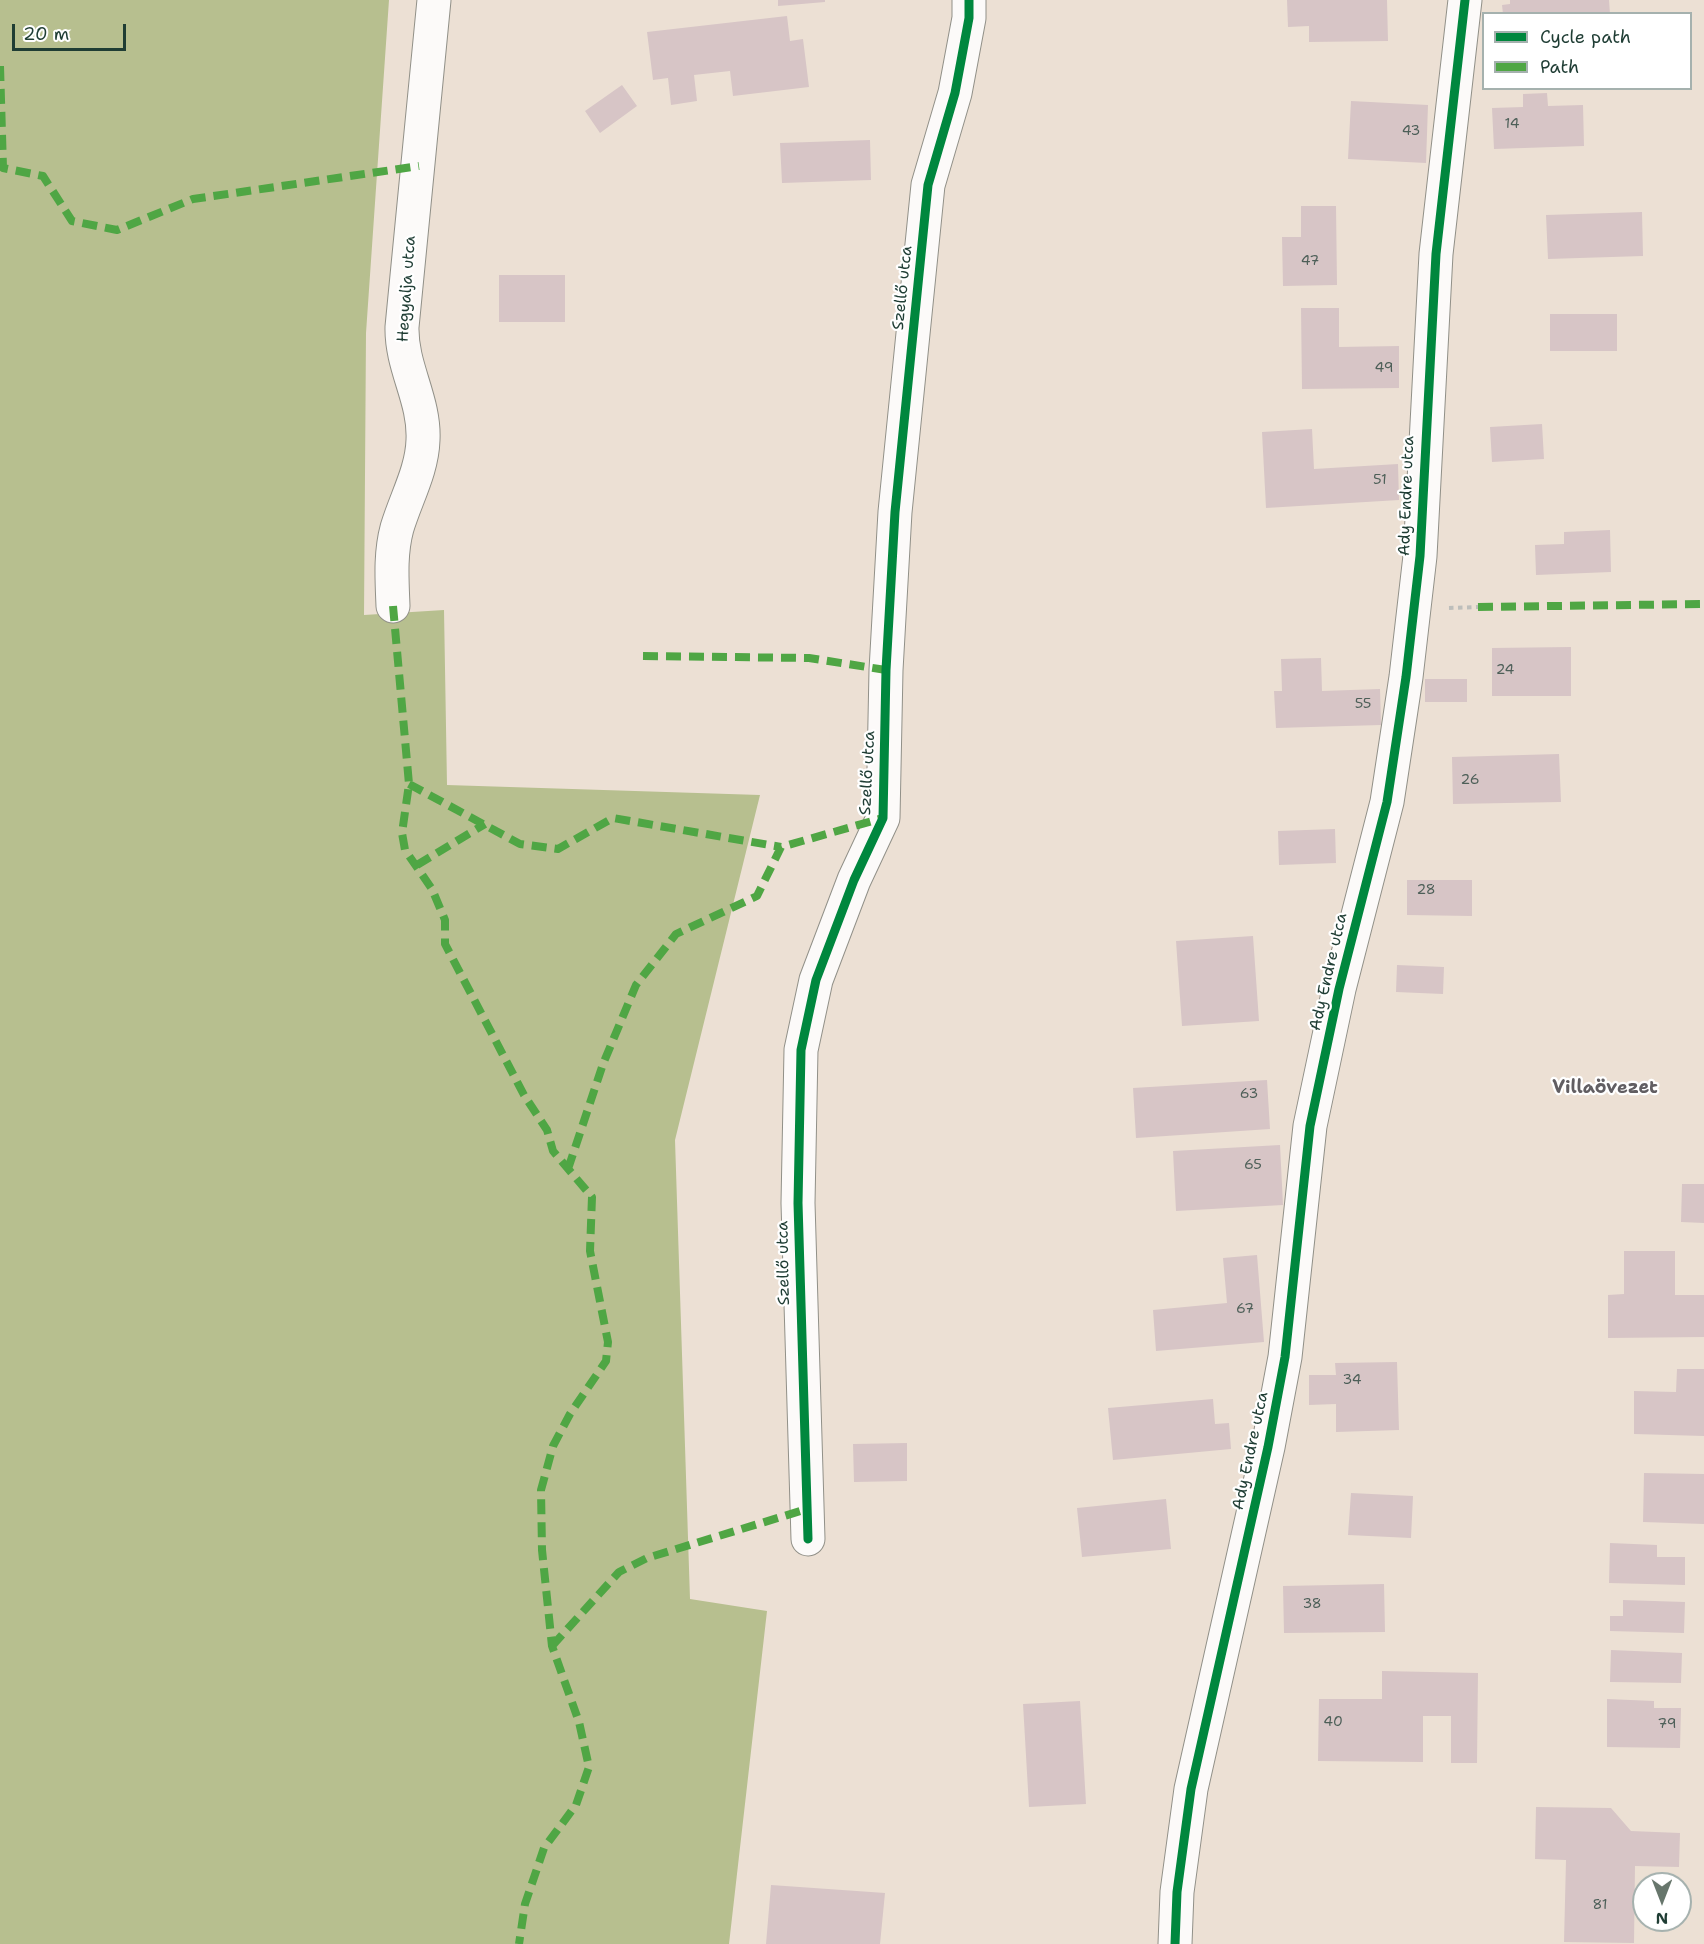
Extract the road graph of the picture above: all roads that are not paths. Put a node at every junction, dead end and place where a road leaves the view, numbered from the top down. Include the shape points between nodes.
1 (434, 0) edge
2 (969, 0) edge
3 (1465, 0) edge
4 (393, 606) dead end
5 (808, 1539) dead end
6 (1175, 1944) edge

1 - 4 street, Hegyalja utca via 402,346 422,409 423,443 420,465 393,550
2 - 5 street, Szellő utca via 955,93 927,196 895,513 883,818 854,880 816,980 801,1050 798,1214
3 - 6 street, Ady Endre utca via 1436,254 1420,556 1406,677 1387,802 1310,1126 1286,1357 1191,1789 1177,1892

